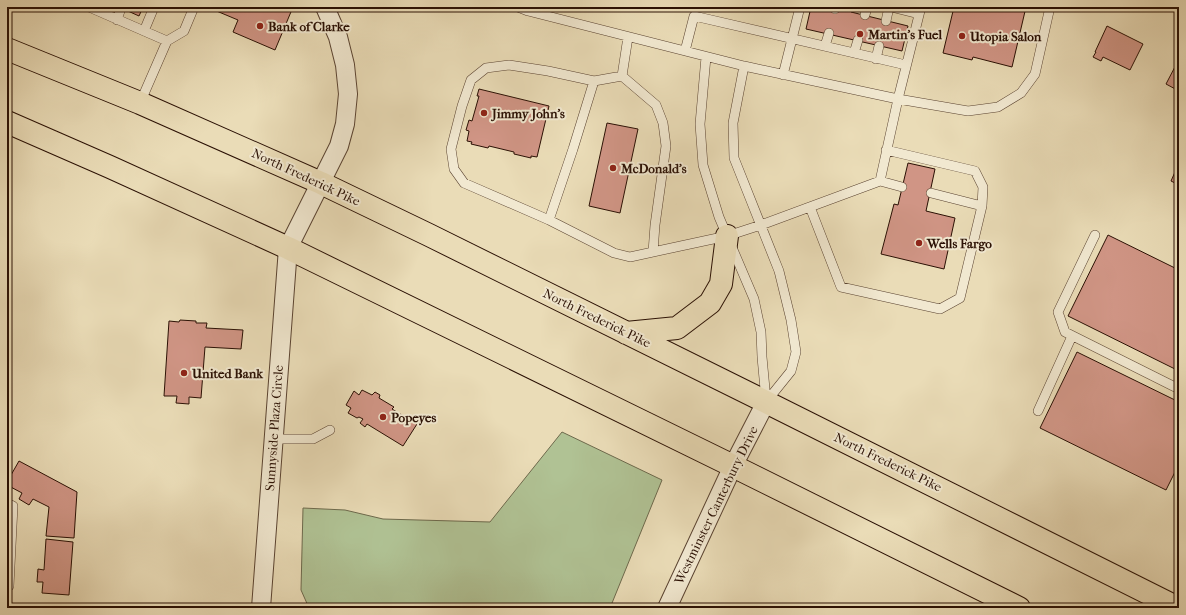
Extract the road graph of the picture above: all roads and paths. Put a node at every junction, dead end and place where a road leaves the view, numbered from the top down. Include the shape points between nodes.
1 (154, 7) edge
2 (194, 7) edge
3 (325, 7) edge
4 (518, 7) edge
5 (800, 7) edge
6 (890, 7) edge
7 (1050, 7) edge
8 (95, 8) edge
9 (121, 8) dead end
10 (920, 10) edge
11 (117, 20) junction
12 (886, 21) dead end
13 (144, 31) junction
14 (829, 33) dead end
15 (628, 37) junction
16 (792, 38) junction
17 (858, 40) dead end
18 (167, 41) junction
19 (825, 46) junction
20 (879, 46) dead end
21 (7, 49) edge
22 (685, 51) junction
23 (854, 54) junction
24 (706, 57) junction
25 (876, 58) junction
26 (906, 65) junction
27 (744, 66) junction
28 (782, 75) junction
29 (622, 76) junction
30 (594, 80) junction
31 (898, 99) junction
32 (140, 102) junction
33 (7, 122) edge
34 (886, 150) junction
35 (880, 181) junction
36 (321, 183) junction
37 (902, 187) dead end
38 (931, 193) dead end
39 (982, 206) junction
40 (810, 207) junction
41 (549, 220) junction
42 (760, 225) junction
43 (1095, 234) dead end
44 (727, 236) junction
45 (288, 248) junction
46 (653, 252) junction
47 (626, 333) junction
48 (1072, 336) junction
49 (1179, 390) edge
50 (766, 402) junction
51 (1038, 412) dead end
52 (330, 430) dead end
53 (273, 438) junction
54 (733, 466) junction
55 (7, 503) edge
56 (9, 586) dead end
57 (1178, 606) edge
58 (261, 608) edge
59 (667, 608) edge
60 (1019, 608) edge

1 - 13 lane
2 - 18 lane via 184,31
3 - 36 street via 338,37 345,65 348,94 345,124 339,146
4 - 15 lane
5 - 16 lane
6 - 10 lane
6 - 12 lane
7 - 31 lane via 1035,74 1021,93 1004,104 968,111
8 - 11 lane
9 - 11 lane
10 - 26 lane
11 - 13 lane
13 - 18 lane
14 - 19 lane
15 - 22 lane
15 - 29 lane
16 - 19 lane
16 - 22 lane via 694,16
16 - 28 lane
17 - 23 lane
18 - 32 lane
19 - 23 lane
20 - 25 lane
21 - 32 main road, North Frederick Pike
22 - 24 lane
23 - 25 lane
24 - 27 lane
24 - 44 lane via 700,124 703,165
25 - 26 lane
26 - 31 lane
27 - 28 lane
27 - 42 lane via 733,123 734,158
28 - 31 lane
29 - 30 lane
29 - 46 lane via 656,105 663,123 666,146
30 - 41 lane
30 - 41 lane via 509,65 486,68 471,80 462,106 451,149 454,169 464,183
31 - 34 lane
32 - 36 main road, North Frederick Pike
33 - 45 main road
34 - 35 lane
34 - 39 lane via 975,171 982,187
35 - 37 lane
35 - 40 lane
36 - 45 street
36 - 47 main road, North Frederick Pike
38 - 39 lane
39 - 40 lane via 960,298 940,309 841,287
40 - 42 lane
41 - 46 lane via 614,253 630,257
42 - 44 lane
42 - 50 lane via 779,271 796,352 791,371
43 - 48 lane via 1058,312 1065,332
44 - 46 lane
44 - 47 main road via 721,284 710,303 677,328
44 - 50 lane via 754,299 761,332
45 - 53 street, Sunnyside Plaza Circle
45 - 54 main road
47 - 50 main road, North Frederick Pike
48 - 49 lane
48 - 51 lane
50 - 54 street, Westminster Canterbury Drive
50 - 57 main road, North Frederick Pike
52 - 53 lane via 312,439
53 - 58 street, Sunnyside Plaza Circle
54 - 59 street, Westminster Canterbury Drive
54 - 60 main road
55 - 56 lane via 14,506

